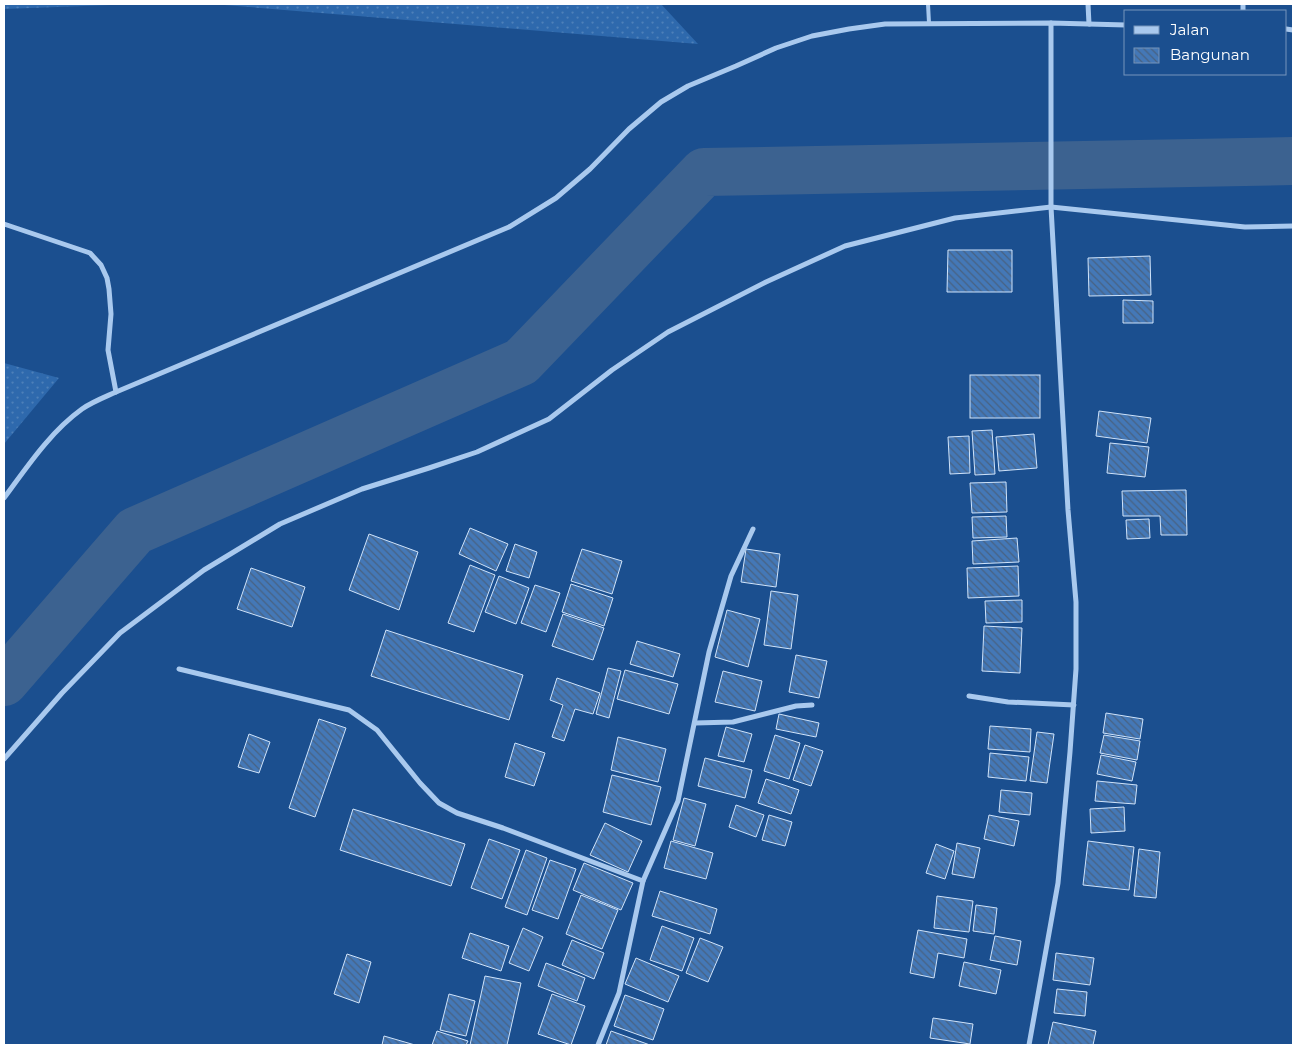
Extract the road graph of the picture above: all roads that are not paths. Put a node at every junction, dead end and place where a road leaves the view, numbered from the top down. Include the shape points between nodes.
1 (928, 4) edge
2 (1088, 4) edge
3 (928, 23) junction
4 (1052, 23) junction
5 (1089, 24) junction
6 (1124, 25) edge
7 (1051, 207) junction
8 (4, 224) edge
9 (1293, 226) edge
10 (116, 392) junction
11 (4, 498) edge
12 (753, 529) dead end
13 (179, 669) dead end
14 (969, 696) dead end
15 (812, 705) dead end
16 (1074, 705) junction
17 (695, 722) junction
18 (4, 759) edge
19 (643, 881) junction
20 (598, 1045) edge
21 (1029, 1045) edge

1 - 3 lane
2 - 5 street
3 - 4 street
3 - 10 street via 849,28 812,36 688,86 636,124 556,198 509,227
4 - 5 street
4 - 7 street
5 - 6 street
7 - 9 street via 1245,227
7 - 16 street via 1067,500 1076,602
7 - 18 street via 955,218 845,246 668,332 549,419 477,452 362,489 280,524 204,570 120,633
8 - 10 street via 90,253 101,265 109,289 108,350
10 - 11 street via 83,408 63,425 42,447
12 - 17 street via 731,576 709,652
13 - 19 street via 348,710 377,730 438,803 457,813
14 - 16 street via 1008,702
15 - 17 street via 733,722
16 - 21 street via 1058,883
17 - 19 street via 678,801
19 - 20 street via 619,993

